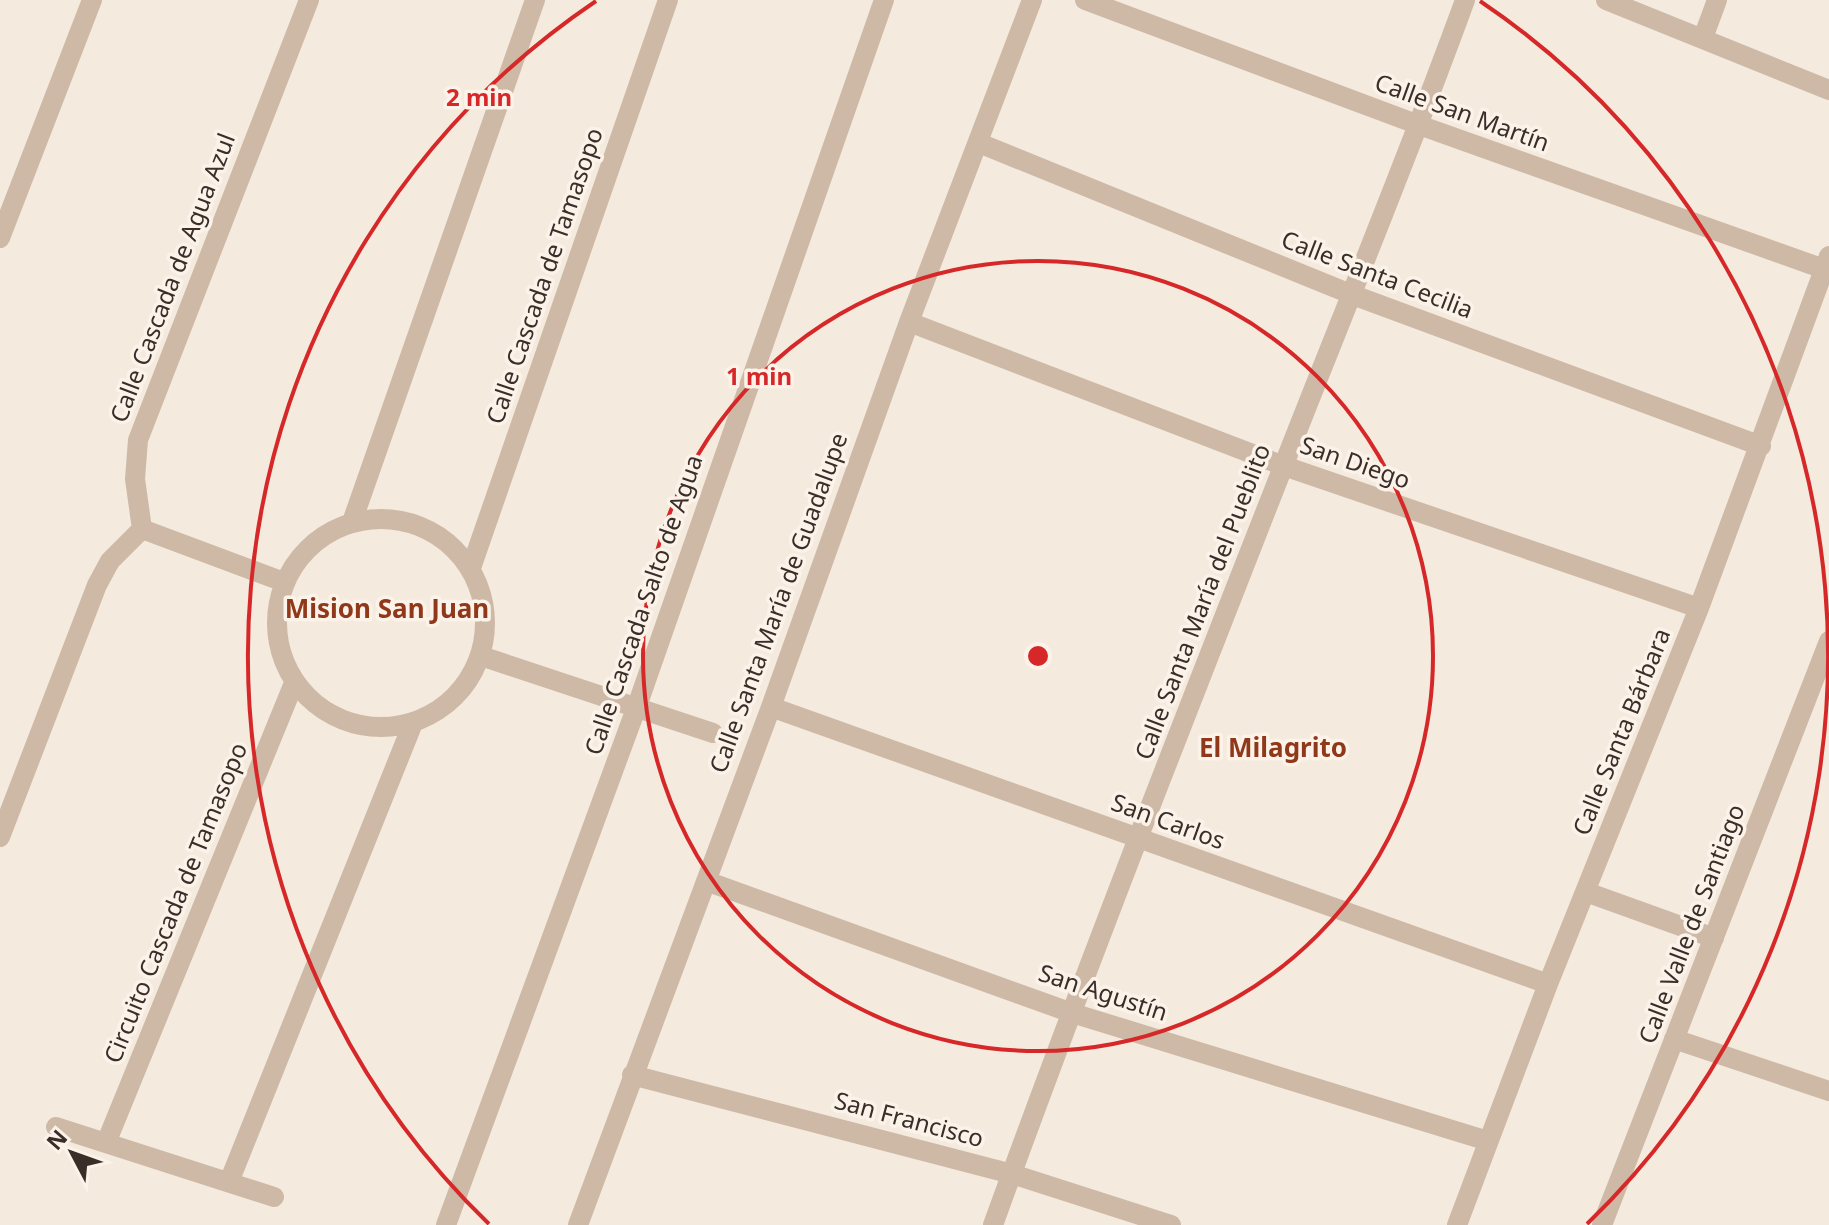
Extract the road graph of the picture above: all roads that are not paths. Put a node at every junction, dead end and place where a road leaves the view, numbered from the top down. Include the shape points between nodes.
1 (92, 0) edge
2 (309, 0) edge
3 (535, 0) edge
4 (668, 0) edge
5 (884, 0) edge
6 (1032, 0) edge
7 (1085, 0) edge
8 (1465, 0) edge
9 (1606, 0) edge
10 (1717, 0) edge
11 (1703, 38) junction
12 (1829, 90) edge
13 (1419, 125) junction
14 (979, 143) junction
15 (0, 238) edge
16 (1827, 263) edge
17 (1353, 295) junction
18 (909, 322) junction
19 (1761, 446) junction
20 (1284, 466) junction
21 (352, 522) junction
22 (142, 529) junction
23 (471, 568) junction
24 (284, 582) junction
25 (1699, 608) junction
26 (1829, 641) edge
27 (481, 656) junction
28 (294, 683) junction
29 (637, 706) junction
30 (771, 707) junction
31 (413, 723) junction
32 (713, 733) dead end
33 (0, 837) edge
34 (1139, 840) junction
35 (706, 881) junction
36 (1586, 892) junction
37 (1714, 938) junction
38 (1548, 984) junction
39 (1072, 1013) junction
40 (1674, 1039) junction
41 (632, 1075) junction
42 (1829, 1091) edge
43 (56, 1127) dead end
44 (1488, 1141) junction
45 (106, 1143) junction
46 (1012, 1174) junction
47 (229, 1182) junction
48 (274, 1197) dead end
49 (446, 1225) edge
50 (578, 1225) edge
51 (993, 1225) edge
52 (1171, 1225) edge
53 (1457, 1225) edge
54 (1602, 1225) edge

1 - 15 street
2 - 22 street, Calle Cascada de Agua Azul via 138,440 135,479
3 - 21 street
4 - 23 street, Calle Cascada de Tamasopo
5 - 29 street, Calle Cascada Salto de Agua
6 - 14 street, Calle Santa María de Guadalupe
7 - 13 street, Calle San Martín
8 - 13 street, Calle Santa María del Pueblito
9 - 11 street
10 - 11 street
11 - 12 street
13 - 16 street, Calle San Martín
13 - 17 street, Calle Santa María del Pueblito
14 - 17 street, Calle Santa Cecilia
14 - 18 street, Calle Santa María de Guadalupe
16 - 19 street, Calle Santa Bárbara
17 - 19 street, Calle Santa Cecilia
17 - 20 street, Calle Santa María del Pueblito
18 - 20 street, San Diego
18 - 30 street, Calle Santa María de Guadalupe
19 - 25 street, Calle Santa Bárbara
20 - 25 street, San Diego
20 - 34 street, Calle Santa María del Pueblito
21 - 23 street via 386,518 420,525 449,542
21 - 24 street via 324,534 301,555
22 - 24 street
22 - 33 street via 110,561 97,585
23 - 27 street via 483,596
24 - 28 street via 277,628
25 - 36 street, Calle Santa Bárbara
26 - 37 street, Calle Valle de Santiago
27 - 29 street
27 - 31 street via 458,693
28 - 31 street via 317,707 347,723 380,728
28 - 45 street, Circuito Cascada de Tamasopo
29 - 32 street
29 - 49 street, Calle Cascada Salto de Agua
30 - 34 street, San Carlos
30 - 35 street, Calle Santa María de Guadalupe
31 - 47 street
34 - 38 street, San Carlos
34 - 39 street, Calle Santa María del Pueblito
35 - 39 street, San Agustín
35 - 41 street, Calle Santa María de Guadalupe
36 - 37 street
36 - 38 street, Calle Santa Bárbara
37 - 40 street, Calle Valle de Santiago
38 - 44 street, Calle Santa Bárbara
39 - 44 street, San Agustín
39 - 46 street, Calle Santa María del Pueblito
40 - 42 street
40 - 54 street, Calle Valle de Santiago
41 - 46 street, San Francisco
41 - 50 street, Calle Santa María de Guadalupe
43 - 45 street
44 - 53 street, Calle Santa Bárbara
45 - 47 street
46 - 51 street, Calle Santa María del Pueblito
46 - 52 street, San Francisco
47 - 48 street

